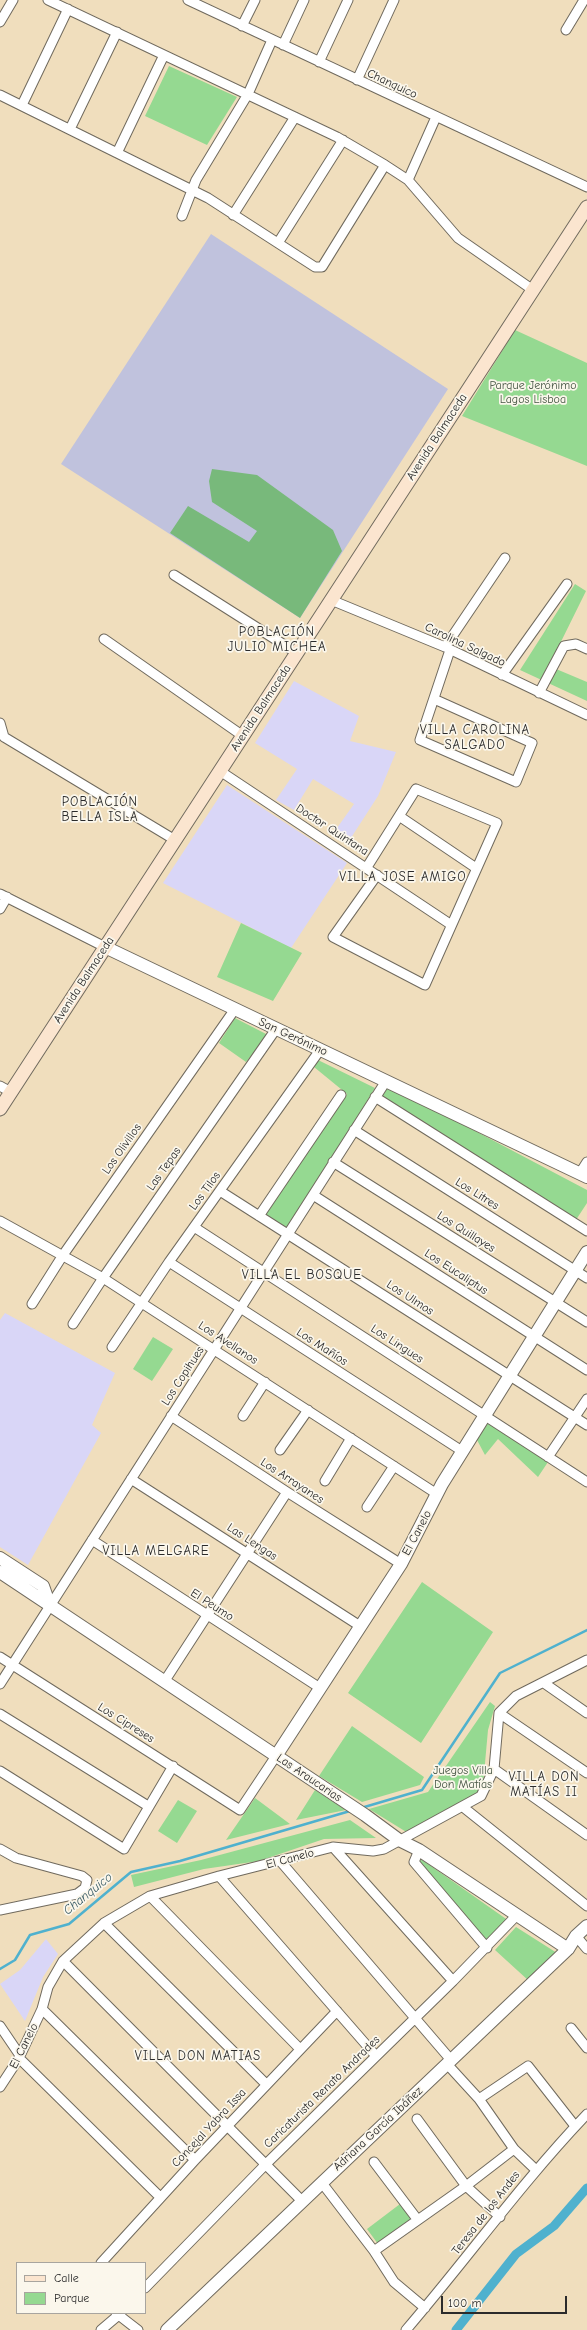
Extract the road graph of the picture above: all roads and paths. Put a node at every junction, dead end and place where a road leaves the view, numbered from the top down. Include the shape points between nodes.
1 (13, 0) edge
2 (48, 0) edge
3 (188, 0) edge
4 (255, 0) edge
5 (304, 0) edge
6 (348, 0) edge
7 (394, 0) edge
8 (584, 0) edge
9 (204, 4) edge
10 (68, 9) junction
11 (0, 22) edge
12 (242, 26) junction
13 (566, 30) dead end
14 (117, 32) junction
15 (272, 40) junction
16 (283, 45) junction
17 (164, 55) junction
18 (319, 62) junction
19 (357, 80) junction
20 (248, 94) junction
21 (0, 95) edge
22 (22, 105) junction
23 (296, 117) junction
24 (436, 117) junction
25 (70, 129) junction
26 (343, 140) junction
27 (117, 153) junction
28 (385, 165) junction
29 (408, 180) junction
30 (587, 187) edge
31 (191, 189) junction
32 (587, 207) edge
33 (233, 214) junction
34 (182, 216) dead end
35 (278, 243) junction
36 (533, 290) junction
37 (505, 558) dead end
38 (174, 575) dead end
39 (567, 584) dead end
40 (332, 600) junction
41 (104, 639) dead end
42 (447, 649) junction
43 (587, 649) edge
44 (296, 653) junction
45 (502, 675) junction
46 (539, 693) junction
47 (434, 699) junction
48 (587, 716) edge
49 (0, 723) edge
50 (243, 736) junction
51 (2, 738) edge
52 (220, 771) junction
53 (399, 816) junction
54 (175, 840) junction
55 (367, 867) junction
56 (476, 868) junction
57 (377, 875) junction
58 (4, 896) edge
59 (0, 909) edge
60 (450, 924) junction
61 (105, 947) junction
62 (235, 1010) junction
63 (276, 1029) junction
64 (320, 1050) junction
65 (386, 1081) junction
66 (5, 1089) edge
67 (341, 1095) dead end
68 (375, 1097) junction
69 (0, 1109) edge
70 (354, 1130) junction
71 (333, 1162) junction
72 (587, 1162) edge
73 (583, 1175) edge
74 (220, 1191) junction
75 (313, 1195) junction
76 (259, 1216) junction
77 (0, 1221) edge
78 (194, 1227) junction
79 (587, 1231) edge
80 (288, 1234) junction
81 (587, 1252) edge
82 (63, 1255) junction
83 (169, 1262) junction
84 (575, 1270) junction
85 (263, 1272) junction
86 (103, 1278) junction
87 (587, 1278) edge
88 (140, 1302) junction
89 (555, 1302) junction
90 (32, 1304) dead end
91 (240, 1308) junction
92 (587, 1322) edge
93 (73, 1324) dead end
94 (534, 1336) junction
95 (112, 1347) dead end
96 (214, 1349) junction
97 (587, 1370) edge
98 (510, 1376) junction
99 (265, 1382) junction
100 (587, 1399) edge
101 (308, 1410) junction
102 (171, 1416) junction
103 (243, 1416) dead end
104 (484, 1416) junction
105 (575, 1417) junction
106 (587, 1425) edge
107 (351, 1438) junction
108 (280, 1450) dead end
109 (462, 1451) junction
110 (548, 1457) junction
111 (394, 1466) junction
112 (131, 1479) junction
113 (325, 1481) dead end
114 (587, 1482) edge
115 (287, 1492) junction
116 (437, 1494) junction
117 (367, 1507) dead end
118 (92, 1540) junction
119 (248, 1554) junction
120 (0, 1558) edge
121 (401, 1564) junction
122 (0, 1572) edge
123 (50, 1606) junction
124 (206, 1616) junction
125 (360, 1626) junction
126 (0, 1657) edge
127 (587, 1660) edge
128 (12, 1665) junction
129 (164, 1682) junction
130 (544, 1683) junction
131 (0, 1684) edge
132 (320, 1688) junction
133 (499, 1713) junction
134 (587, 1713) edge
135 (0, 1714) edge
136 (276, 1756) junction
137 (173, 1766) junction
138 (494, 1769) junction
139 (0, 1771) edge
140 (587, 1773) edge
141 (148, 1806) junction
142 (463, 1807) junction
143 (240, 1810) joint
144 (587, 1835) edge
145 (399, 1840) junction
146 (334, 1847) junction
147 (0, 1849) edge
148 (419, 1850) junction
149 (281, 1862) junction
150 (219, 1876) junction
151 (150, 1896) junction
152 (587, 1906) edge
153 (0, 1910) edge
154 (517, 1915) junction
155 (104, 1923) junction
156 (587, 1926) edge
157 (576, 1936) junction
158 (487, 1948) junction
159 (568, 1949) junction
160 (587, 1949) edge
161 (63, 1961) junction
162 (453, 1981) junction
163 (42, 2009) junction
164 (337, 2011) junction
165 (415, 2019) junction
166 (0, 2026) edge
167 (571, 2028) dead end
168 (587, 2048) edge
169 (300, 2049) junction
170 (19, 2056) junction
171 (376, 2056) junction
172 (449, 2062) junction
173 (266, 2084) junction
174 (0, 2087) edge
175 (479, 2099) junction
176 (587, 2114) edge
177 (417, 2119) dead end
178 (228, 2126) junction
179 (575, 2126) junction
180 (514, 2149) junction
181 (195, 2160) junction
182 (374, 2162) dead end
183 (266, 2164) junction
184 (536, 2170) junction
185 (322, 2183) junction
186 (466, 2186) junction
187 (160, 2198) junction
188 (302, 2201) junction
189 (500, 2217) junction
190 (417, 2219) junction
191 (374, 2251) junction
192 (102, 2262) edge
193 (146, 2287) edge
194 (425, 2308) junction
195 (118, 2314) edge
196 (102, 2330) edge
197 (138, 2330) edge
198 (166, 2330) edge
199 (406, 2330) edge

1 - 11 street
2 - 10 street
3 - 9 street, Chanquico
4 - 12 street
5 - 16 street
6 - 18 street
7 - 19 street
8 - 13 street
9 - 12 street, Chanquico
10 - 14 street
10 - 22 street
12 - 15 street, Chanquico
14 - 17 street
14 - 25 street
15 - 16 street, Chanquico
15 - 20 street
16 - 18 street, Chanquico
17 - 20 street
17 - 27 street
18 - 19 street, Chanquico
19 - 24 street, Chanquico
20 - 23 street
20 - 31 street
21 - 22 street
22 - 25 street
23 - 26 street
23 - 33 street
24 - 29 street
24 - 30 street, Chanquico
25 - 27 street
26 - 28 street
26 - 35 street
27 - 31 street
28 - 29 street
28 - 35 street via 322,267 315,267
29 - 36 street via 458,238
31 - 33 street
31 - 34 street
32 - 36 main road, Avenida Balmaceda
33 - 35 street
36 - 40 main road, Avenida Balmaceda
37 - 42 street
38 - 44 street
39 - 45 street
40 - 42 street, Carolina Salgado
40 - 44 main road, Avenida Balmaceda
41 - 50 street
42 - 45 street, Carolina Salgado
42 - 47 street
43 - 46 street via 576,644 564,646
44 - 50 main road, Avenida Balmaceda
45 - 46 street, Carolina Salgado
46 - 48 street, Carolina Salgado
47 - 47 street via 532,743 516,782 420,740
49 - 51 street
50 - 52 main road, Avenida Balmaceda
51 - 54 street
52 - 54 main road, Avenida Balmaceda
52 - 55 street, Doctor Quintana
53 - 55 street
53 - 56 street
53 - 56 street via 416,789 497,823
54 - 61 main road, Avenida Balmaceda
55 - 57 street, Doctor Quintana
56 - 60 street
57 - 60 street, Doctor Quintana
57 - 60 street via 333,937 425,985
58 - 59 street
58 - 61 street, San Gerónimo
61 - 62 street, San Gerónimo
61 - 66 main road, Avenida Balmaceda
62 - 63 street, San Gerónimo
62 - 82 street, Los Olivillos
63 - 64 street, San Gerónimo
63 - 86 street, Las Tepas
64 - 65 street, San Gerónimo
64 - 74 street, Los Tilos
65 - 68 street, Los Copihues
65 - 73 street, San Gerónimo
66 - 69 main road, Avenida Balmaceda
67 - 76 street
68 - 70 street, Los Copihues
68 - 79 street
70 - 71 street, Los Copihues
70 - 84 street, Los Litres
71 - 75 street, Los Copihues
71 - 89 street, Los Quillayes
72 - 73 street
74 - 76 street, Los Ulmos
74 - 78 street, Los Tilos
75 - 80 street, Los Copihues
75 - 94 street, Los Eucaliptus
76 - 80 street, Los Ulmos
77 - 82 street, Los Avellanos
78 - 83 street, Los Tilos
78 - 85 street, Los Lingues
80 - 85 street, Los Copihues
80 - 98 street, Los Ulmos
81 - 84 street, El Canelo
82 - 86 street, Los Avellanos
82 - 90 street, Los Olivillos
83 - 88 street, Los Tilos
83 - 91 street, Los Mañíos
84 - 87 street, Los Litres
84 - 89 street, El Canelo
85 - 91 street, Los Copihues
85 - 104 street, Los Lingues
86 - 88 street, Los Avellanos
86 - 93 street, Las Tepas
88 - 95 street, Los Tilos
88 - 96 street, Los Avellanos
89 - 92 street, Los Quillayes
89 - 94 street, El Canelo
91 - 96 street, Los Copihues
91 - 109 street, Los Mañíos
94 - 97 street, Los Eucaliptus
94 - 98 street, El Canelo
96 - 99 street, Los Avellanos
96 - 102 street, Los Copihues
98 - 104 street, El Canelo
98 - 105 street, Los Ulmos
99 - 101 street, Los Avellanos
99 - 103 street
100 - 105 street
101 - 107 street, Los Avellanos
101 - 108 street
102 - 112 street, Los Copihues
102 - 115 street, Los Arrayanes
104 - 109 street, El Canelo
104 - 110 street, Los Lingues
105 - 106 street, Los Ulmos
105 - 110 street
107 - 111 street, Los Avellanos
107 - 113 street
109 - 116 street, El Canelo
110 - 114 street, Los Lingues
111 - 116 street, Los Avellanos
111 - 117 street
112 - 118 street, Los Copihues
112 - 119 street, Las Lengas
115 - 119 street
115 - 121 street, Los Arrayanes
116 - 121 street, El Canelo
118 - 123 street, Los Copihues
118 - 124 street, El Peumo
119 - 124 street
119 - 125 street, Las Lengas
120 - 123 street via 43,1586
121 - 125 street, El Canelo
122 - 123 street, Las Araucarias
123 - 128 street, Los Copihues
123 - 129 street, Las Araucarias
124 - 129 street
124 - 132 street, El Peumo
125 - 132 street, El Canelo
126 - 128 street, Los Cipreses
127 - 130 street
128 - 131 street, Los Copihues
128 - 137 street, Los Cipreses
129 - 136 street, Las Araucarias
130 - 133 street via 516,1696
130 - 134 street
132 - 136 street, El Canelo
133 - 138 street, El Canelo
133 - 140 street
135 - 141 street
136 - 143 street, El Canelo
136 - 145 street, Las Araucarias
137 - 141 street
137 - 143 street, Los Cipreses
138 - 142 street, El Canelo via 481,1796
138 - 144 street
139 - 141 street via 124,1849
142 - 145 street, El Canelo
142 - 152 street
145 - 146 street, El Canelo via 378,1850
145 - 148 street, Las Araucarias
146 - 149 street, El Canelo
146 - 162 street
147 - 153 street via 16,1858 82,1876 87,1880 85,1888 78,1894
148 - 154 street, Las Araucarias
148 - 158 street via 414,1862
149 - 150 street, El Canelo
149 - 165 street
150 - 151 street, El Canelo
150 - 164 street
151 - 155 street, El Canelo
151 - 169 street
154 - 158 street, Caricaturista Renato Andrades
154 - 159 street, Las Araucarias
155 - 161 street, El Canelo
155 - 173 street
156 - 157 street, Adriana García Ibáñez
157 - 159 street, Adriana García Ibáñez
157 - 160 street
158 - 162 street, Caricaturista Renato Andrades
159 - 172 street, Adriana García Ibáñez
161 - 163 street, El Canelo via 48,1987
161 - 178 street
162 - 165 street, Caricaturista Renato Andrades
163 - 170 street, El Canelo
163 - 181 street
164 - 169 street, Concejal Yabra Issa
164 - 171 street
165 - 171 street, Caricaturista Renato Andrades
165 - 172 street
166 - 170 street
167 - 168 street
169 - 173 street, Concejal Yabra Issa
170 - 174 street, El Canelo
170 - 187 street
171 - 183 street, Caricaturista Renato Andrades
172 - 175 street
172 - 185 street, Adriana García Ibáñez
173 - 178 street, Concejal Yabra Issa
175 - 179 street via 528,2066
175 - 180 street
176 - 179 street, Teresa de los Andes
177 - 186 street
178 - 181 street, Concejal Yabra Issa
178 - 183 street
179 - 184 street, Teresa de los Andes
180 - 184 street
180 - 186 street
181 - 187 street, Concejal Yabra Issa
182 - 190 street
183 - 188 street
183 - 193 street, Caricaturista Renato Andrades
184 - 189 street, Teresa de los Andes
185 - 188 street, Adriana García Ibáñez
185 - 191 street
186 - 189 street
186 - 190 street
187 - 192 street, Concejal Yabra Issa
188 - 198 street, Adriana García Ibáñez
189 - 194 street, Teresa de los Andes
190 - 191 street
191 - 194 street via 394,2282
194 - 199 street, Teresa de los Andes
195 - 196 street
195 - 197 street

